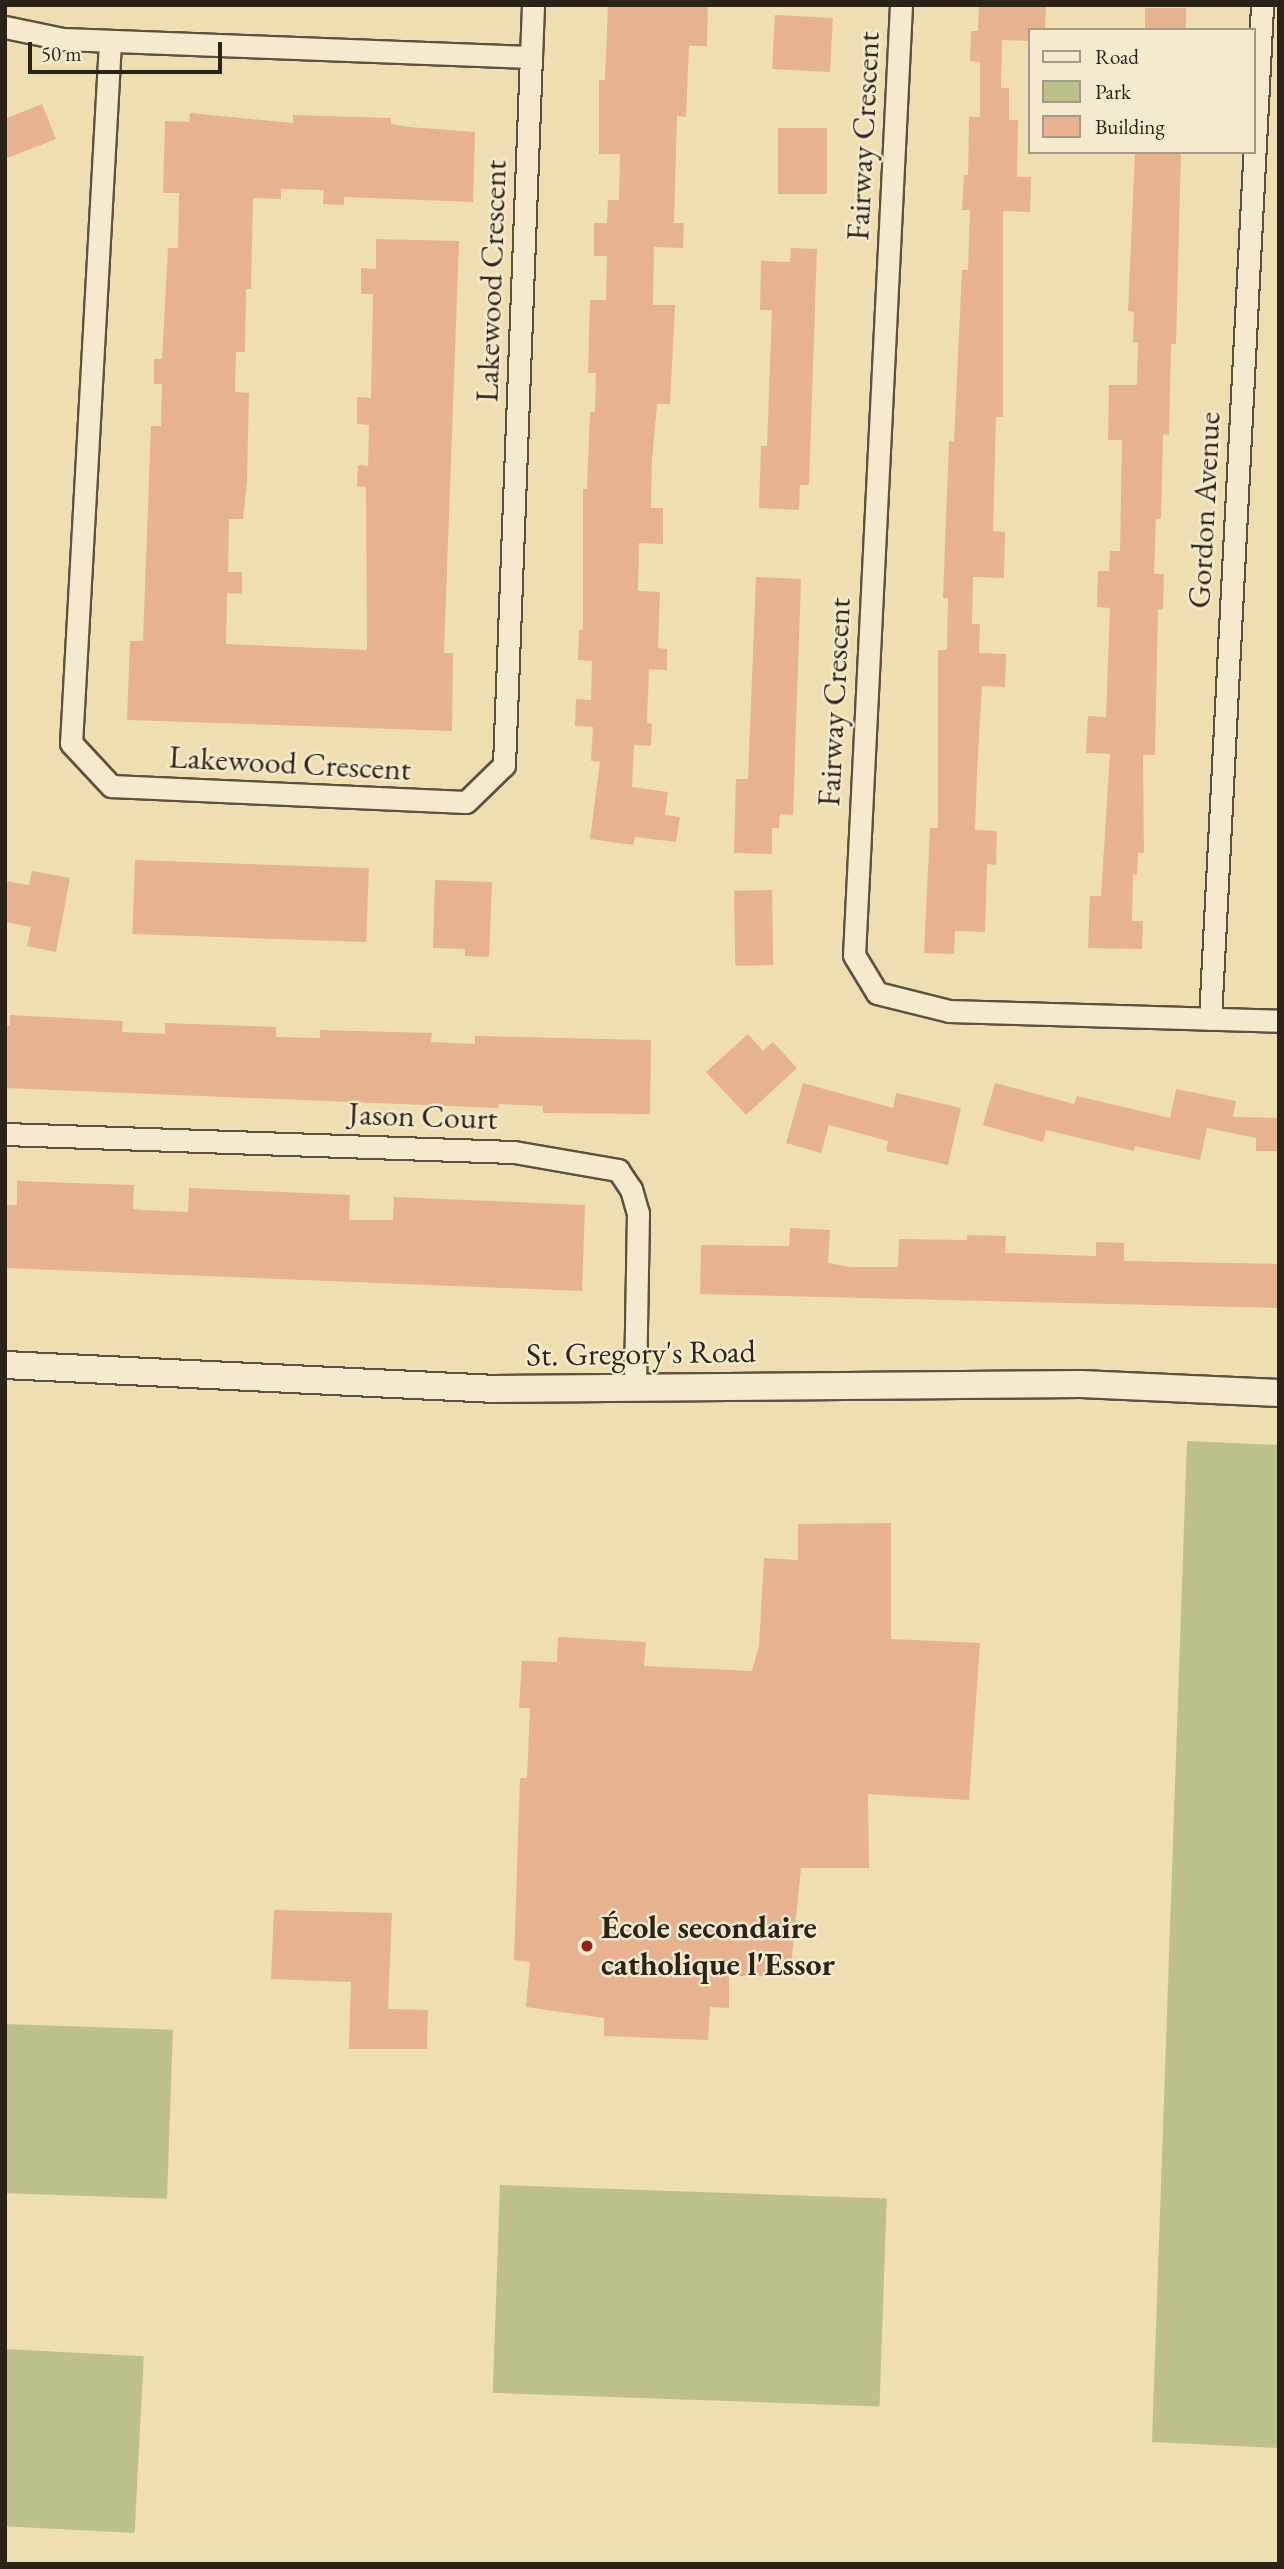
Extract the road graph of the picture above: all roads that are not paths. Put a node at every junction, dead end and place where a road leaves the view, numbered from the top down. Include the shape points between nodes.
1 (533, 5) edge
2 (901, 5) edge
3 (1262, 5) edge
4 (5, 27) edge
5 (110, 42) junction
6 (531, 57) junction
7 (1256, 122) edge
8 (1254, 154) edge
9 (1210, 1019) junction
10 (1279, 1021) edge
11 (5, 1134) edge
12 (5, 1365) edge
13 (635, 1384) junction
14 (1279, 1393) edge

1 - 6 street, Lakewood Crescent
2 - 9 street, Fairway Crescent via 854,955 877,993 949,1011
3 - 7 street, Gordon Avenue
4 - 5 street via 63,40
5 - 6 street
5 - 6 street, Lakewood Crescent via 71,743 111,786 466,802 505,765
8 - 9 street, Gordon Avenue
9 - 10 street, Fairway Crescent
11 - 13 street, Jason Court via 514,1152 618,1170 631,1189 638,1213
12 - 13 street, St. Gregory's Road via 493,1389
13 - 14 street, St. Gregory's Road via 1081,1384

